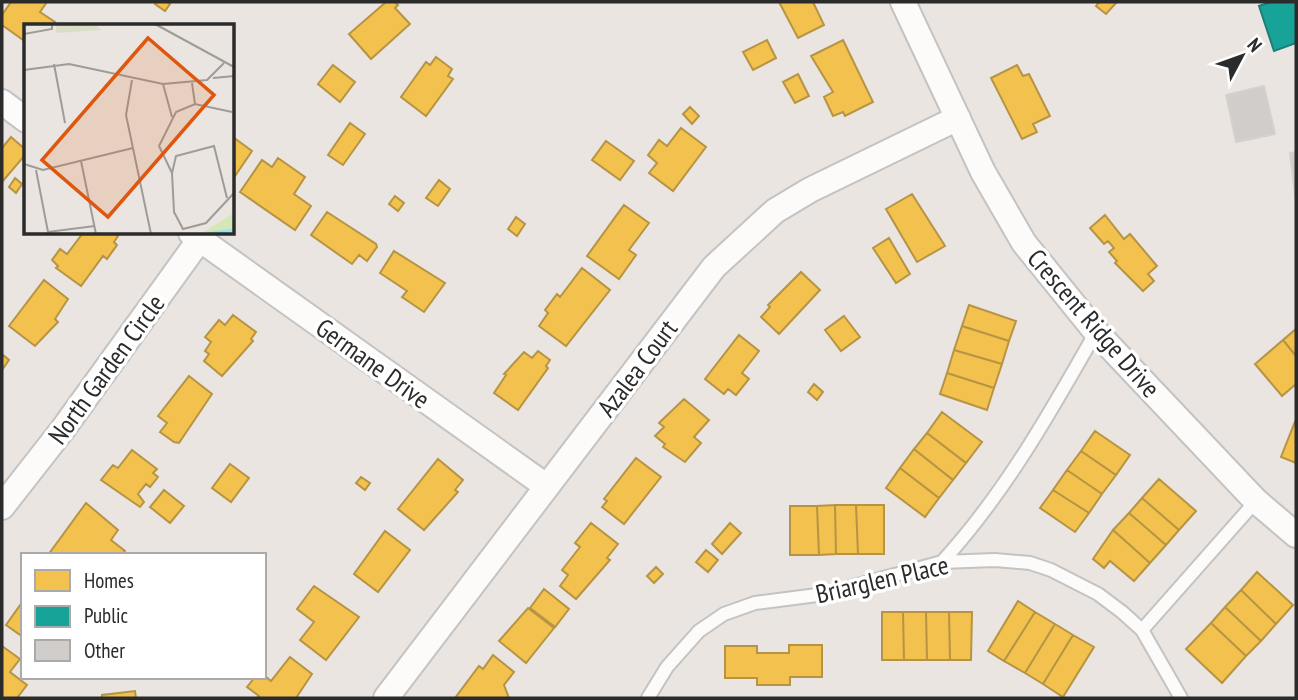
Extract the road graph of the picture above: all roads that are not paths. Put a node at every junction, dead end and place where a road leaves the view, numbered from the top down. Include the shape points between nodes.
1 (903, 2) edge
2 (2, 102) edge
3 (24, 118) edge
4 (958, 118) junction
5 (196, 236) edge
6 (1097, 332) junction
7 (546, 486) junction
8 (1256, 501) junction
9 (2, 507) edge
10 (1296, 535) edge
11 (942, 562) junction
12 (1142, 629) junction
13 (386, 698) edge
14 (648, 698) edge
15 (1181, 698) edge

1 - 4 street, Crescent Ridge Drive
2 - 3 street
4 - 6 street, Crescent Ridge Drive via 1024,243
4 - 7 street, Azalea Court via 810,190 756,226 714,267
5 - 7 street, Germane Drive
5 - 9 street, North Garden Circle via 63,429
6 - 8 street, Crescent Ridge Drive
6 - 11 lane via 1010,478
7 - 13 street, Azalea Court
8 - 10 street, Crescent Ridge Drive
8 - 12 lane
11 - 12 lane, Briarglen Place via 1030,563 1051,570 1098,594
11 - 14 lane, Briarglen Place via 825,594 755,603 724,614 699,631 667,667
12 - 15 lane, Briarglen Place

